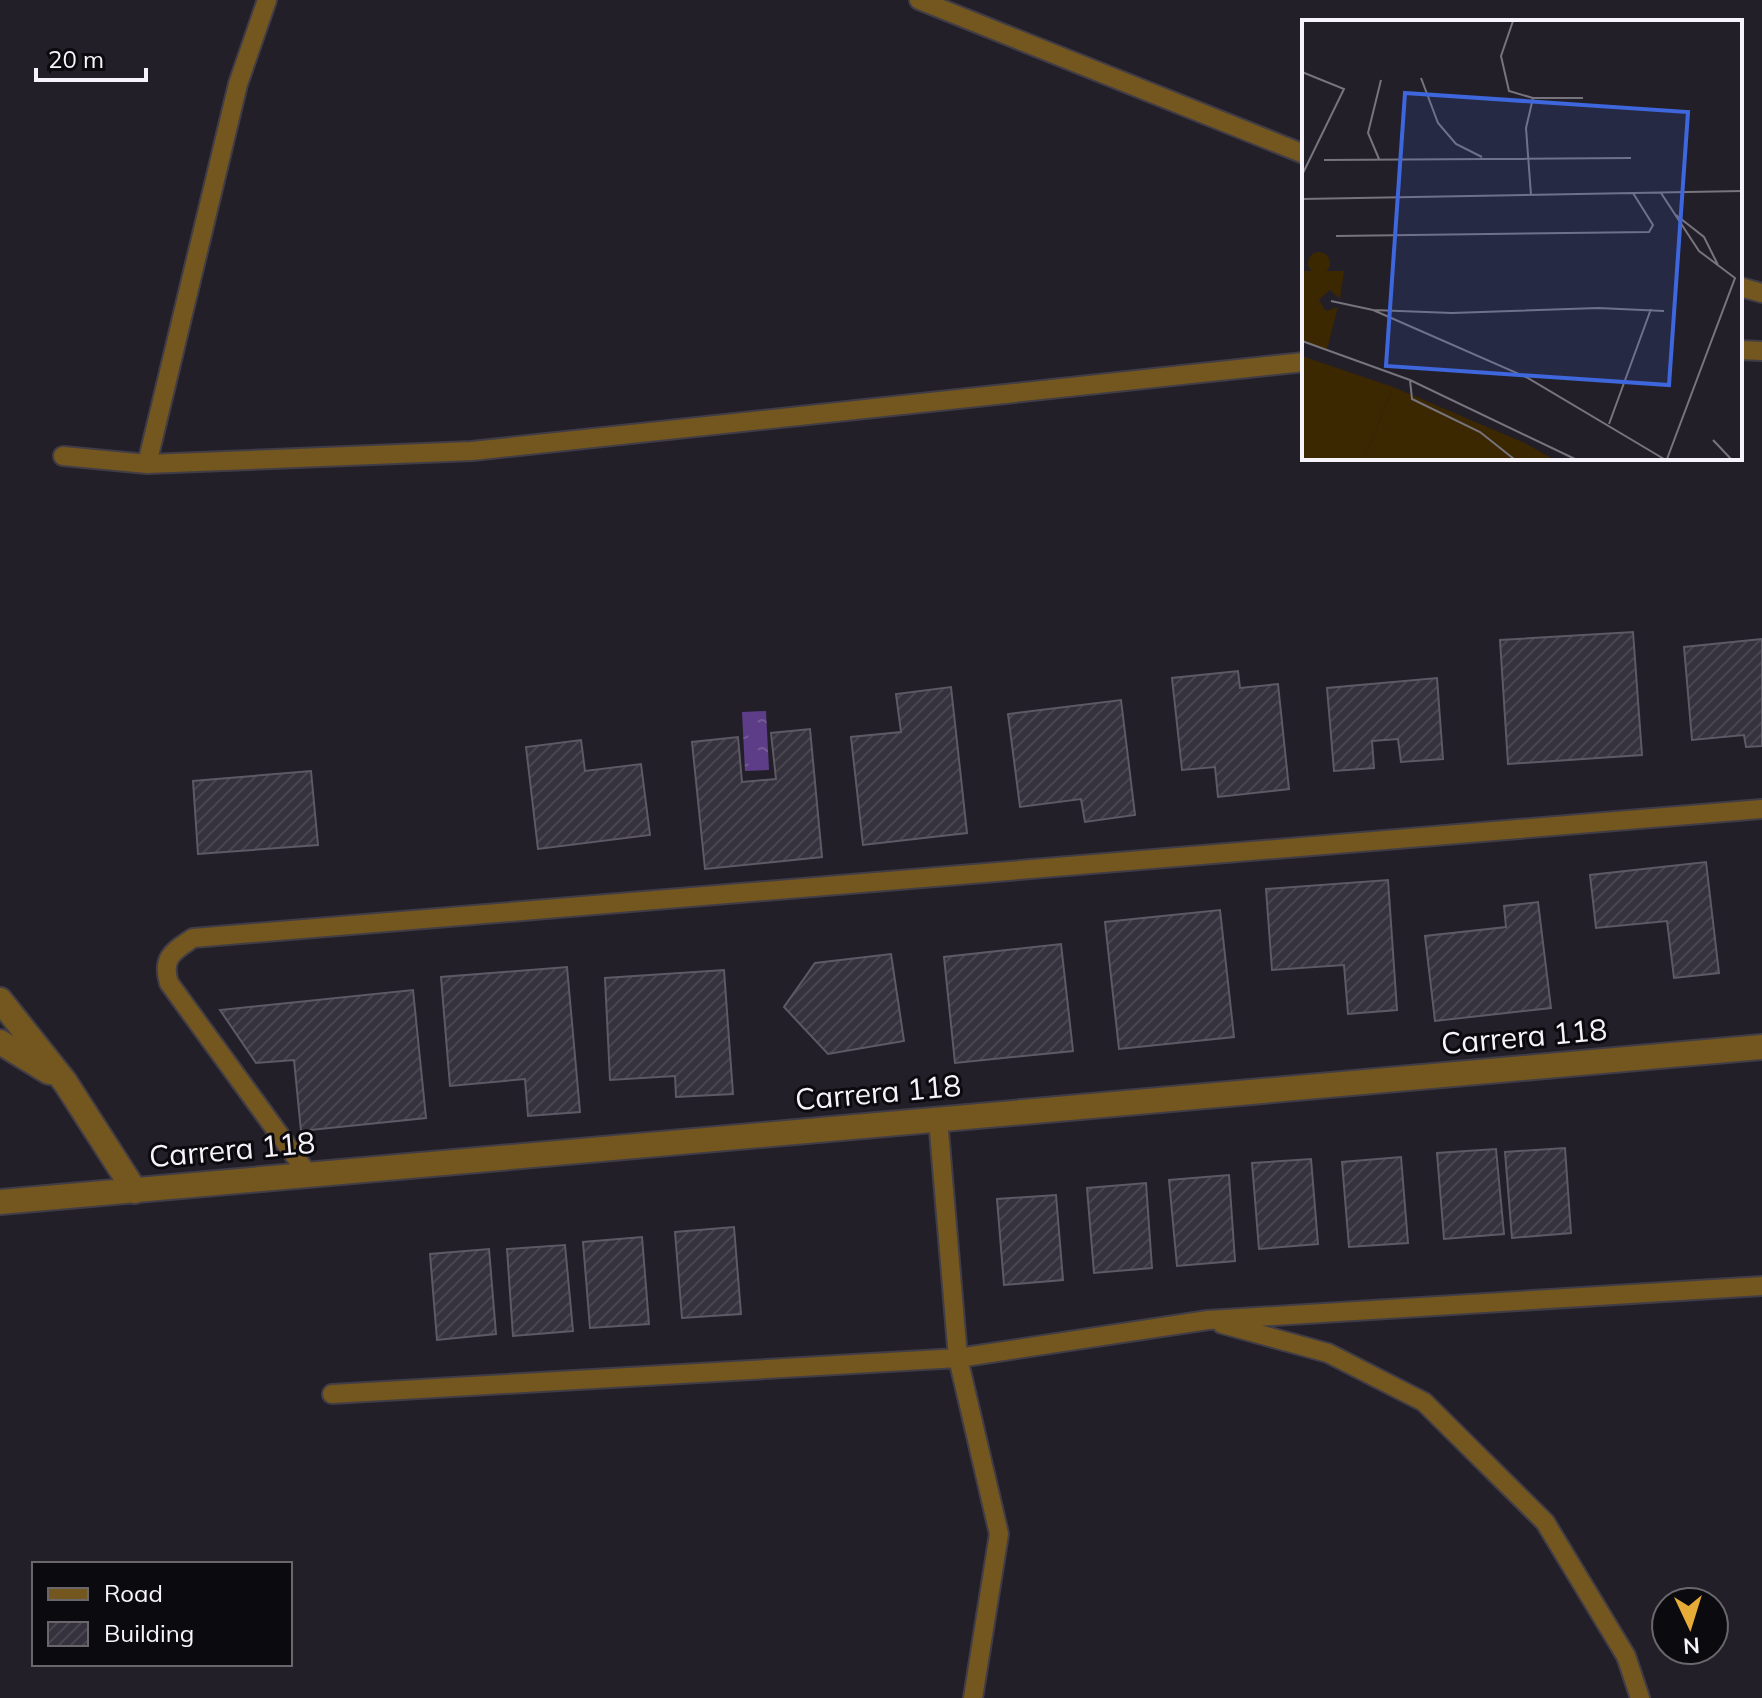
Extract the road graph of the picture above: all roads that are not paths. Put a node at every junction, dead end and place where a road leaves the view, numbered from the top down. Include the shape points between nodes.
1 (267, 0) edge
2 (919, 0) edge
3 (1302, 153) edge
4 (1742, 288) edge
5 (1762, 293) edge
6 (1742, 350) edge
7 (1762, 351) edge
8 (1302, 362) edge
9 (63, 456) dead end
10 (147, 464) junction
11 (1762, 809) edge
12 (0, 1000) edge
13 (0, 1042) edge
14 (1762, 1047) edge
15 (65, 1082) junction
16 (938, 1119) junction
17 (308, 1174) junction
18 (135, 1191) junction
19 (0, 1202) edge
20 (1762, 1286) edge
21 (1208, 1320) junction
22 (958, 1358) junction
23 (332, 1394) dead end
24 (973, 1698) edge
25 (1640, 1698) edge

1 - 10 lane via 238,84
2 - 3 lane
4 - 5 lane
6 - 7 lane
8 - 10 lane via 472,451
9 - 10 lane
11 - 17 lane via 193,938 171,954 165,970 169,983
12 - 15 street
13 - 15 street
14 - 16 street, Carrera 118
15 - 18 street
16 - 17 street, Carrera 118
16 - 22 lane
17 - 18 street, Carrera 118
18 - 19 street, Carrera 118
20 - 21 lane
21 - 22 lane
21 - 25 lane via 1328,1353 1424,1402 1545,1522 1626,1656
22 - 23 lane
22 - 24 lane via 999,1534

